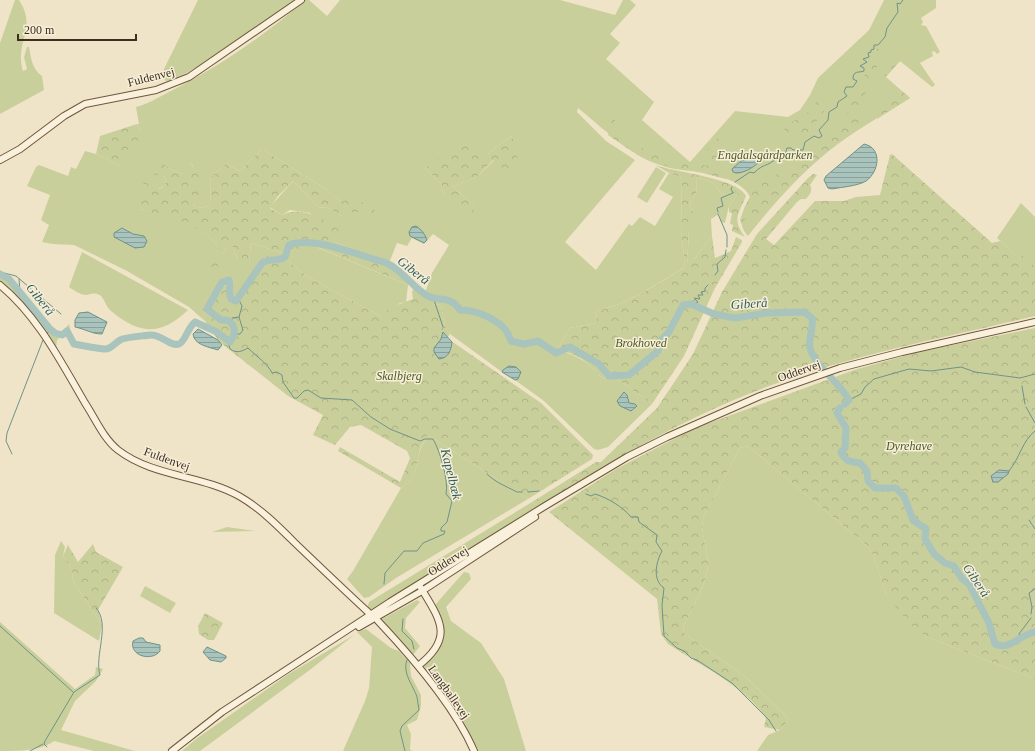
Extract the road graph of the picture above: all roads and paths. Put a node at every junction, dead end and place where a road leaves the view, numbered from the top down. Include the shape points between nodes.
1 (301, 0) edge
2 (0, 160) edge
3 (0, 286) edge
4 (1035, 322) edge
5 (420, 588) junction
6 (368, 612) dead end
7 (378, 622) dead end
8 (418, 666) junction
9 (172, 751) edge
10 (474, 751) edge

1 - 2 street, Fuldenvej via 189,77 156,90 85,104 64,116 20,150
3 - 6 street, Fuldenvej via 37,326 103,433 118,449 150,466 222,488 239,496 273,522
4 - 5 street, Oddervej via 840,368 760,396 627,457 545,506
5 - 8 street, Langballevej via 437,616 442,634 436,650
5 - 9 street, Oddervej via 222,712
7 - 8 street
8 - 10 street, Langballevej via 468,737

